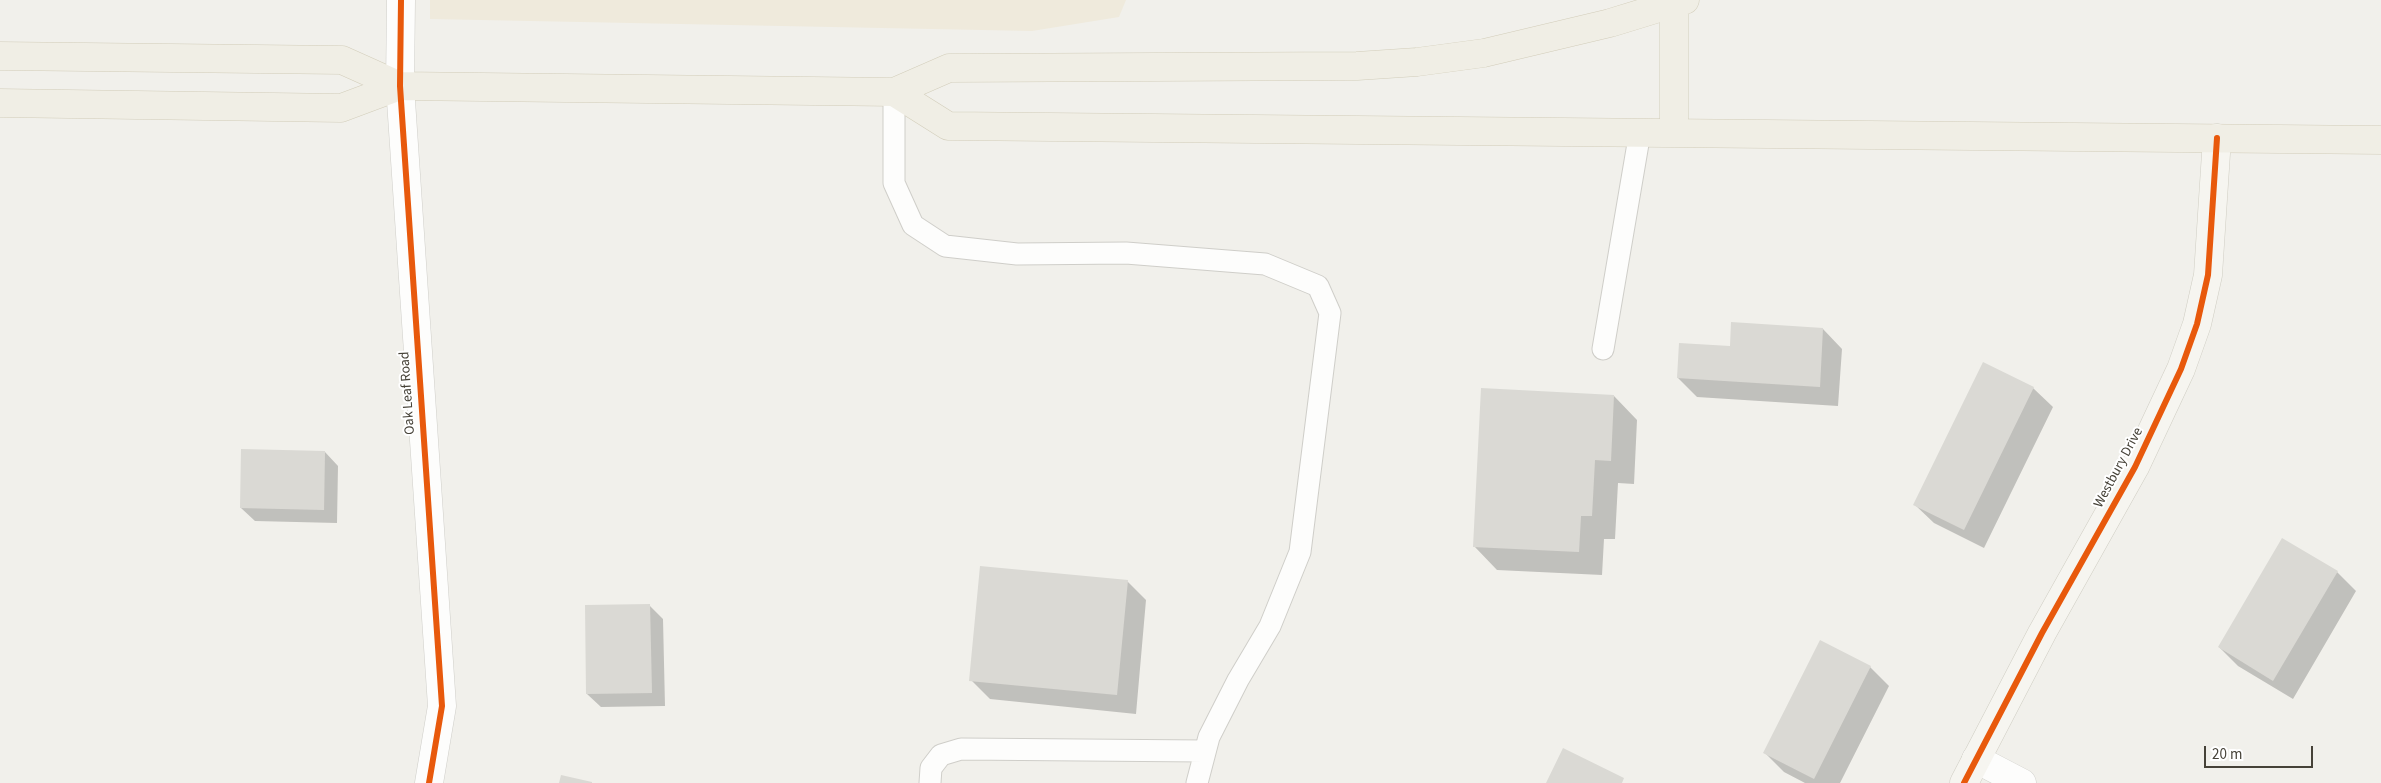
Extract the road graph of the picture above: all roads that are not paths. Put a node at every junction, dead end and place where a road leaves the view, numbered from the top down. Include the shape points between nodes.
1 (401, 0) edge
2 (1680, 2) edge
3 (0, 56) edge
4 (400, 86) junction
5 (894, 92) junction
6 (0, 104) edge
7 (1640, 132) junction
8 (1674, 133) junction
9 (2217, 138) junction
10 (2381, 140) edge
11 (1603, 349) dead end
12 (1204, 751) junction
13 (1970, 771) edge
14 (430, 783) edge
15 (930, 783) edge
16 (1197, 783) edge
17 (2022, 783) edge

1 - 4 street, Oak Leaf Road
2 - 5 main road via 1610,23 1484,53 1417,62 1339,67 949,68
2 - 8 main road
3 - 4 main road via 342,60
4 - 5 main road
4 - 6 main road via 341,108
4 - 14 street, Oak Leaf Road via 442,706
5 - 7 main road via 948,126
5 - 12 lane via 894,183 914,225 945,246 1017,254 1126,253 1265,264 1318,286 1330,313 1300,552 1270,626 1238,680
7 - 8 main road
7 - 11 lane
8 - 9 main road
9 - 10 main road
9 - 13 street, Westbury Drive via 2208,275 2182,369 2135,467
12 - 15 lane via 961,749 941,755 931,768
12 - 16 lane
13 - 17 street

